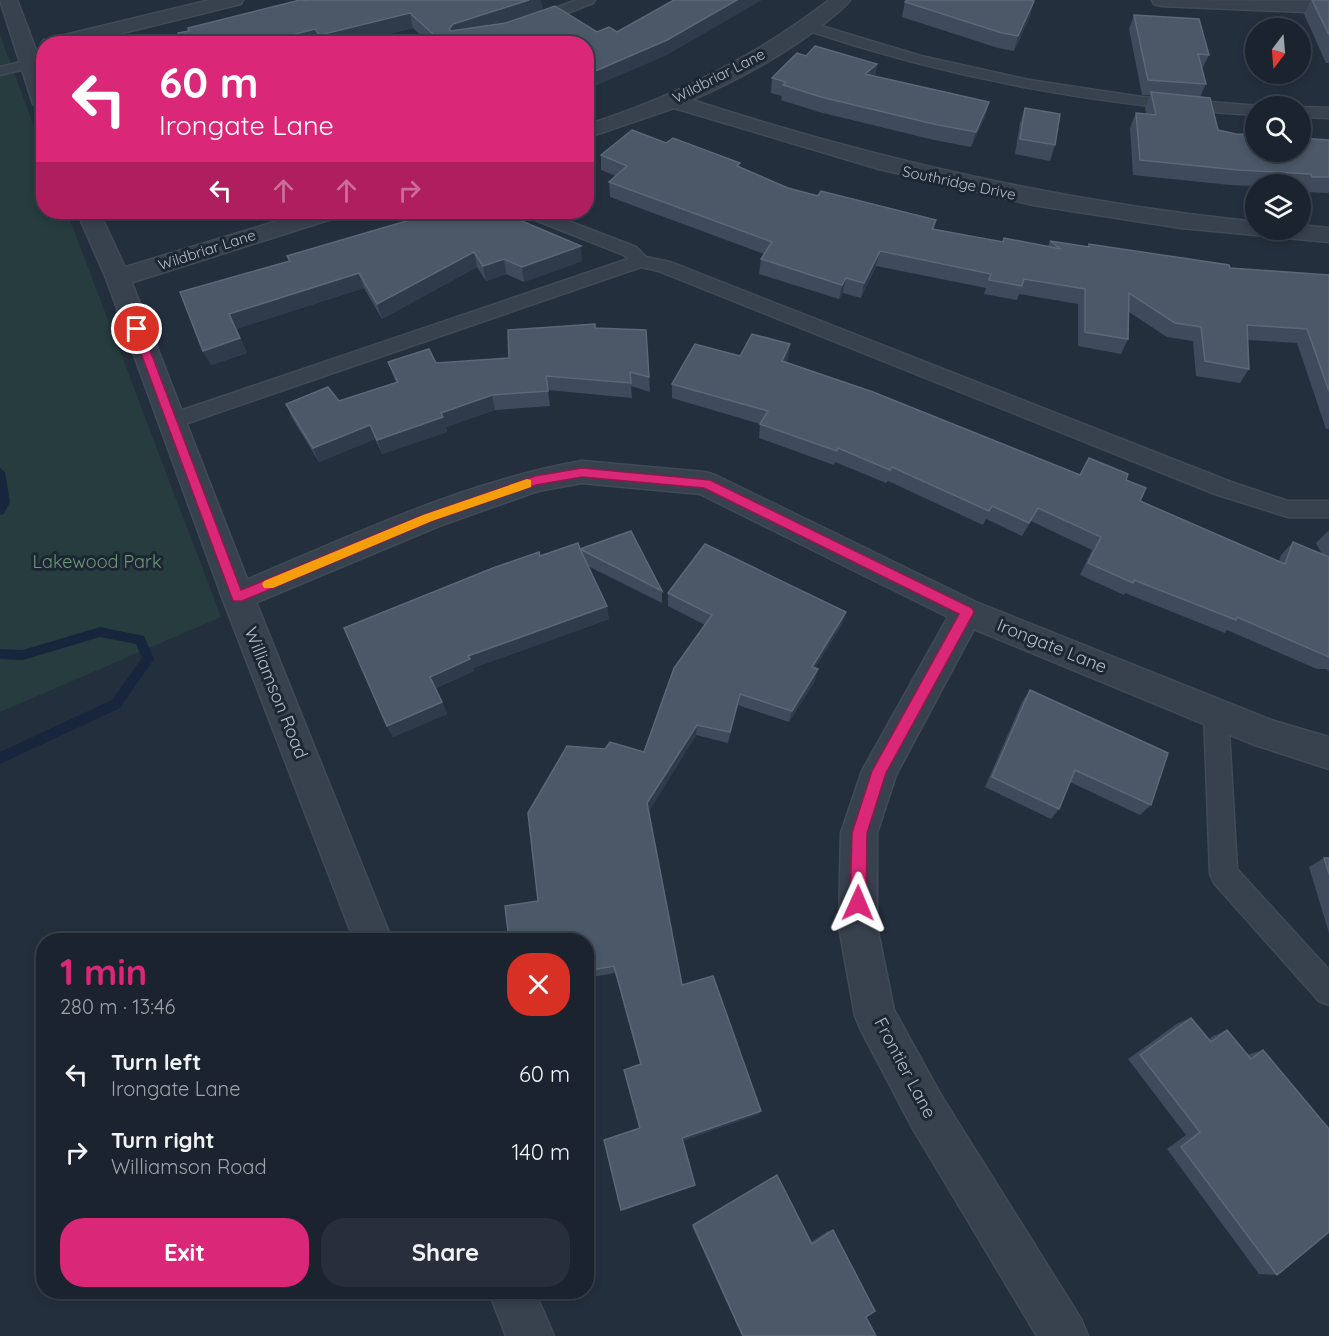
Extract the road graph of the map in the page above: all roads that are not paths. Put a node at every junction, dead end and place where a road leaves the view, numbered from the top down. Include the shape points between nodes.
1 (8, 0) edge
2 (234, 0) edge
3 (588, 0) edge
4 (841, 0) edge
5 (1161, 0) edge
6 (1329, 7) edge
7 (518, 26) edge
8 (808, 26) junction
9 (84, 36) edge
10 (33, 53) edge
11 (0, 71) edge
12 (671, 100) junction
13 (1245, 109) edge
14 (1311, 112) edge
15 (1329, 113) edge
16 (594, 129) edge
17 (91, 219) edge
18 (308, 219) edge
19 (549, 219) edge
20 (1245, 228) edge
21 (1311, 234) edge
22 (1329, 235) edge
23 (640, 261) junction
24 (118, 278) junction
25 (172, 421) junction
26 (1329, 509) edge
27 (238, 597) junction
28 (968, 612) junction
29 (1216, 713) junction
30 (1329, 753) edge
31 (370, 933) edge
32 (1329, 991) edge
33 (515, 1299) edge
34 (530, 1336) edge
35 (1064, 1336) edge

1 - 10 street
2 - 9 street
3 - 7 lane
4 - 8 street, Wildbriar Lane
5 - 6 street
8 - 12 street, Wildbriar Lane via 750,63
8 - 13 lane via 866,46 996,78 1181,106
10 - 11 lane
12 - 16 street, Wildbriar Lane
12 - 20 street, Southridge Drive via 803,144 1013,195
14 - 15 lane
17 - 24 street, Williamson Road
18 - 24 street, Wildbriar Lane
19 - 23 lane via 630,251
21 - 22 street
23 - 25 lane
23 - 26 lane via 664,266 1223,488 1288,508
24 - 25 street, Williamson Road
25 - 27 street, Williamson Road
27 - 28 street, Irongate Lane via 428,518 535,480 582,472 705,483
27 - 31 street, Williamson Road
28 - 29 street, Irongate Lane
28 - 35 street, Frontier Lane via 879,771 859,833 858,927 875,1016 927,1112
29 - 30 street, Irongate Lane
29 - 32 lane via 1224,874
33 - 34 street

